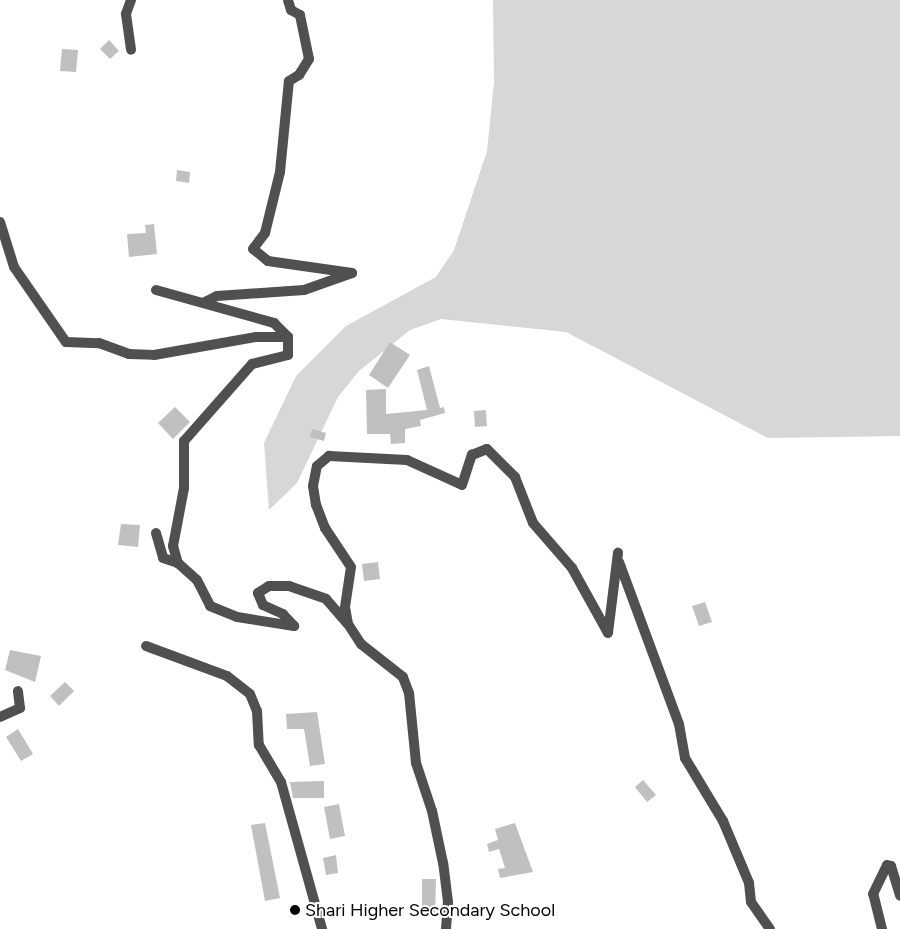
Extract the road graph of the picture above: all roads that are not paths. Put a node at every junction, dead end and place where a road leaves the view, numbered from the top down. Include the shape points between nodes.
1 (131, 0) edge
2 (288, 0) edge
3 (131, 50) dead end
4 (0, 222) edge
5 (156, 290) dead end
6 (205, 302) junction
7 (288, 337) junction
8 (156, 533) dead end
9 (178, 563) junction
10 (348, 624) junction
11 (146, 646) dead end
12 (18, 691) dead end
13 (0, 717) edge
14 (900, 896) edge
15 (322, 929) edge
16 (446, 929) edge
17 (770, 929) edge
18 (882, 929) edge

1 - 3 street via 126,14
2 - 6 street via 291,10 300,14 309,59 299,75 289,81 280,172 265,233 253,249 268,261 352,273 304,290 217,296
4 - 7 street via 14,267 66,342 99,343 129,354 154,355 256,337
5 - 6 street
6 - 7 street via 274,323
7 - 9 street via 288,355 252,364 184,441 184,488 173,546
8 - 9 street via 163,558
9 - 10 street via 197,580 210,606 237,617 294,626 283,614 264,605 258,593 269,586 289,586 326,599
10 - 16 street via 361,644 403,677 409,693 416,764 432,812 443,863 448,902
10 - 17 street via 345,607 351,567 325,528 316,505 313,486 317,466 328,456 407,460 462,485 472,455 487,449 515,477 533,523 572,568 608,633 618,553 620,569 679,724 685,758 723,821 749,883 751,902
11 - 15 street via 228,676 250,694 257,711 259,746 282,782
12 - 13 street via 20,708
14 - 18 street via 891,866 887,865 873,894

